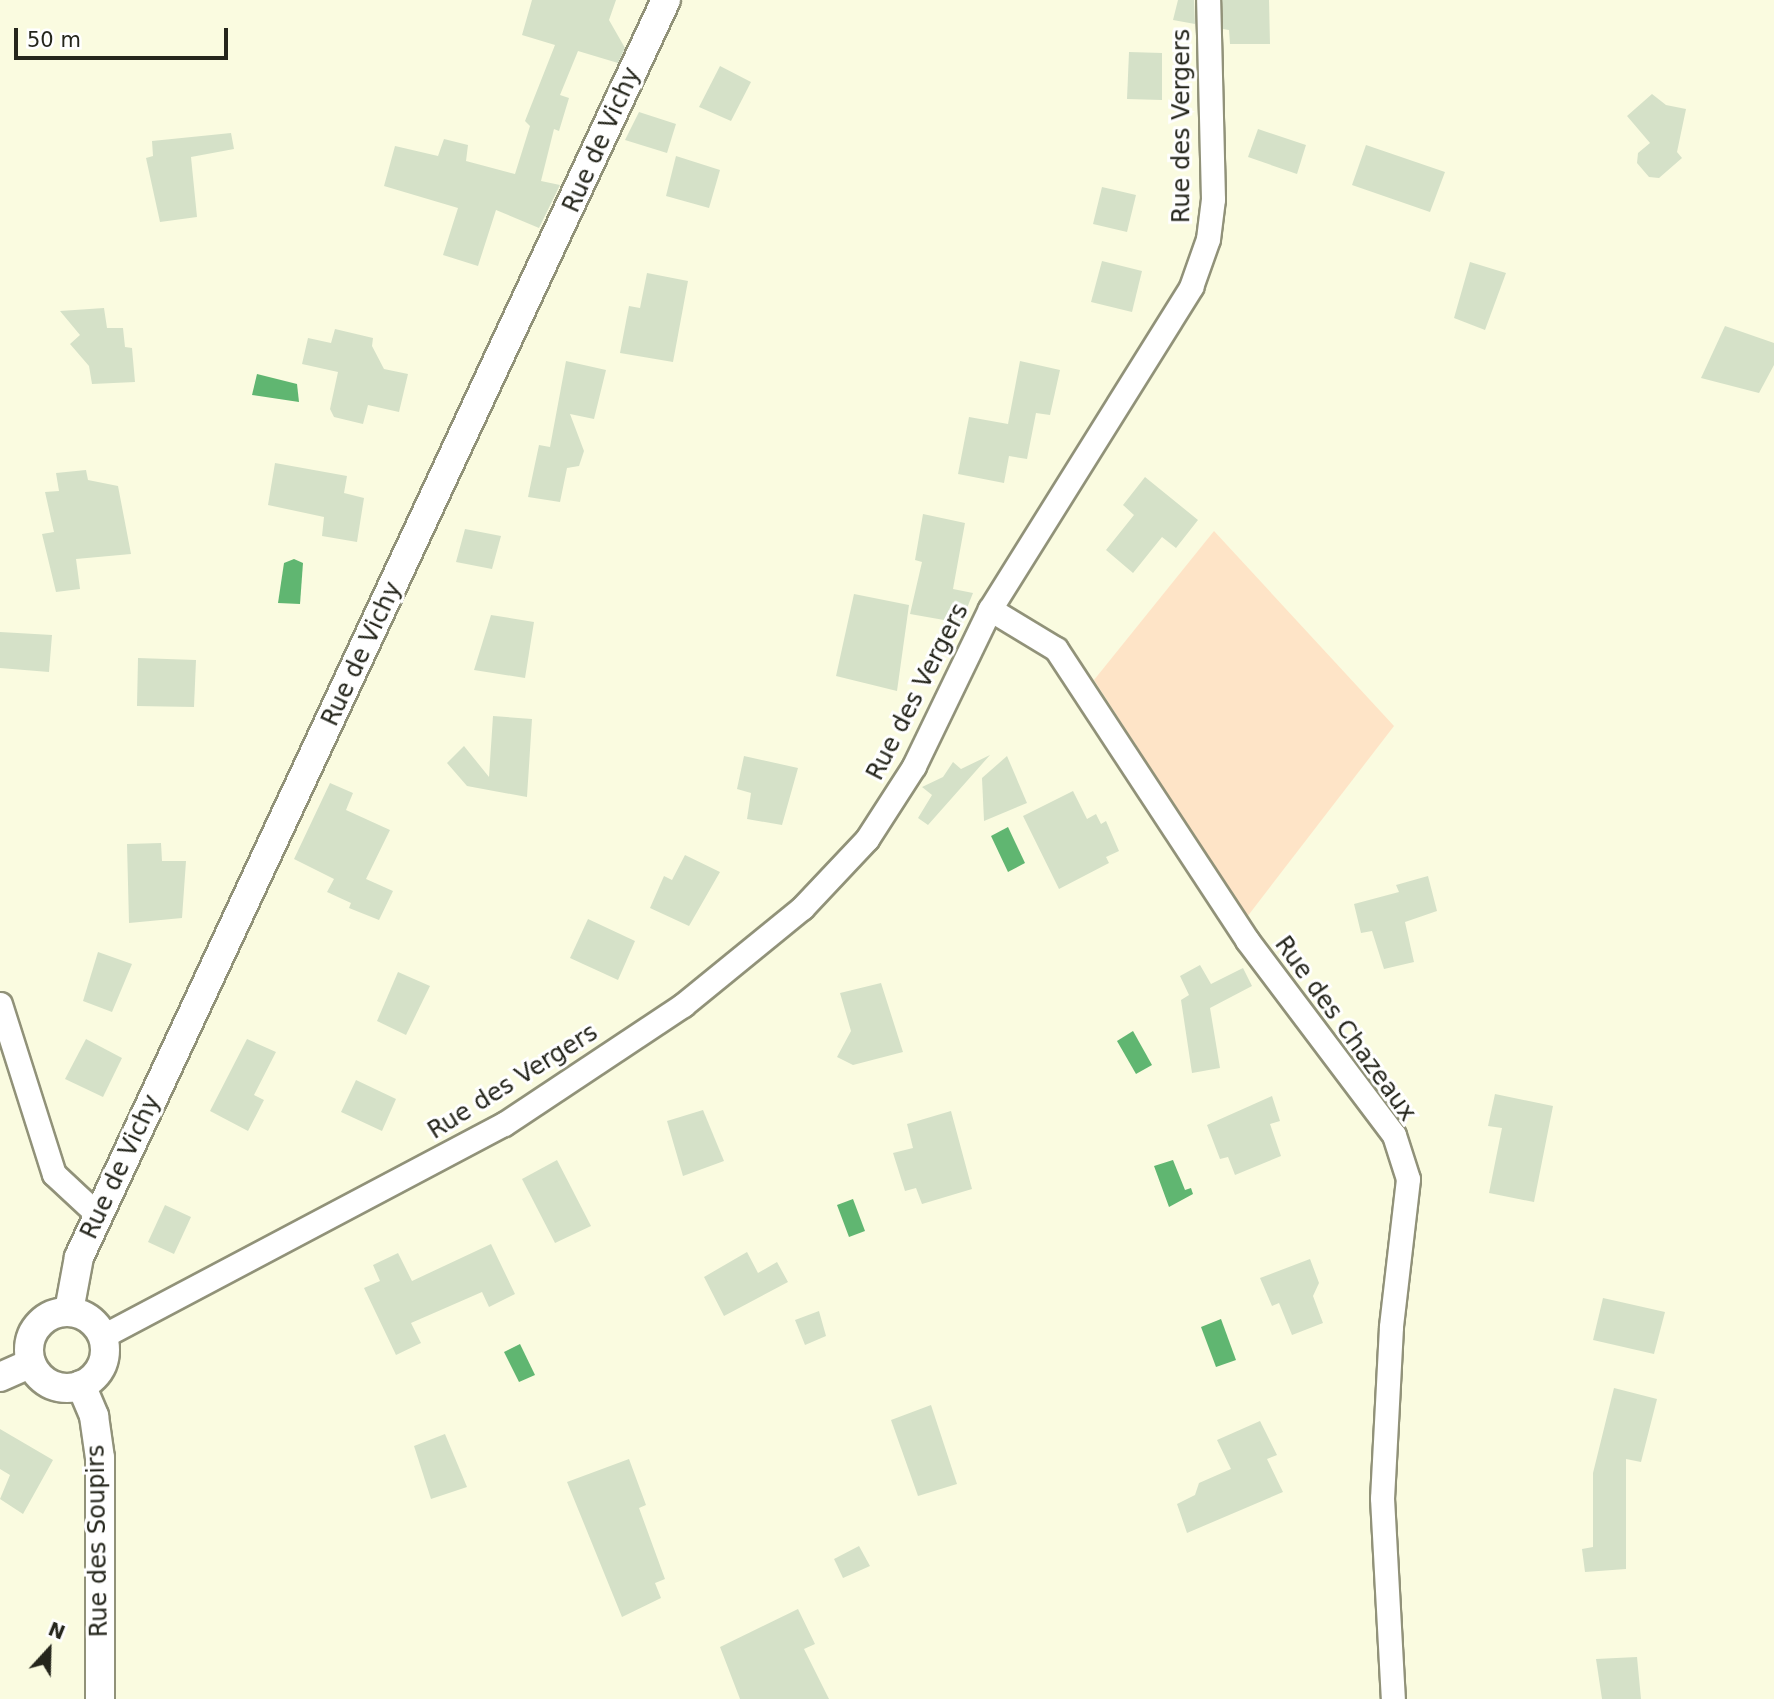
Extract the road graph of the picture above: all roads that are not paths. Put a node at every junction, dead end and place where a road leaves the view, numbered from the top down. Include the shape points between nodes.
1 (666, 0) edge
2 (1208, 0) edge
3 (990, 609) junction
4 (0, 1004) edge
5 (98, 1215) junction
6 (69, 1311) junction
7 (103, 1336) junction
8 (31, 1363) junction
9 (0, 1377) edge
10 (81, 1385) junction
11 (100, 1699) edge
12 (1393, 1699) edge

1 - 5 street, Rue de Vichy
2 - 3 street, Rue des Vergers via 1213,199 1208,239 1191,287
3 - 7 street, Rue des Vergers via 914,766 867,839 802,908 700,992 504,1124
3 - 12 street, Rue des Chazeaux via 1056,649 1247,940 1394,1135 1408,1179 1391,1327 1382,1498
4 - 5 street via 54,1174
5 - 6 street, Rue de Vichy via 79,1257
6 - 7 street via 83,1314
6 - 8 street via 54,1313 36,1328 29,1348
7 - 10 street via 102,1365
8 - 9 street
8 - 10 street via 51,1385
10 - 11 street, Rue des Soupirs via 94,1416 100,1458

